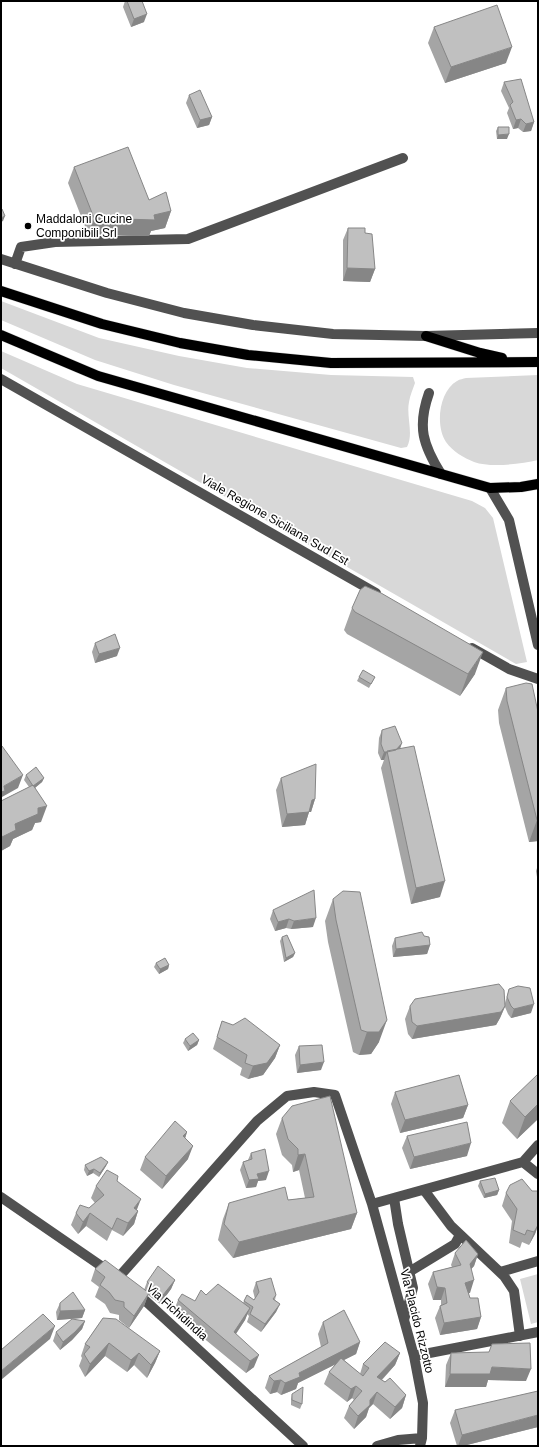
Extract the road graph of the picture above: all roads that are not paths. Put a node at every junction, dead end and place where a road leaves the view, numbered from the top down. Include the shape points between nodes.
1 (403, 158) dead end
2 (1, 259) edge
3 (15, 264) junction
4 (1, 291) edge
5 (538, 333) edge
6 (1, 336) edge
7 (426, 336) junction
8 (522, 362) junction
9 (538, 362) edge
10 (1, 379) edge
11 (429, 393) dead end
12 (441, 474) junction
13 (538, 484) edge
14 (490, 488) junction
15 (384, 598) edge
16 (460, 641) edge
17 (538, 645) edge
18 (538, 679) edge
19 (538, 1145) edge
20 (523, 1162) junction
21 (538, 1174) edge
22 (424, 1190) junction
23 (1, 1197) edge
24 (394, 1198) junction
25 (372, 1204) junction
26 (460, 1235) junction
27 (538, 1261) edge
28 (409, 1272) junction
29 (500, 1272) junction
30 (124, 1283) junction
31 (404, 1320) junction
32 (538, 1332) edge
33 (520, 1336) junction
34 (414, 1356) junction
35 (421, 1442) edge
36 (303, 1446) edge
37 (377, 1446) edge

1 - 3 street via 188,239 55,242 21,248
2 - 3 street
3 - 7 street via 107,293 184,313 253,325 333,334
4 - 8 main road via 102,324 180,343 248,355 330,363
5 - 7 street
6 - 12 main road via 98,376
7 - 8 main road via 480,354
8 - 9 main road
10 - 15 street, Viale Regione Siciliana Sud Est
11 - 12 street via 422,419 423,438
12 - 14 main road
13 - 14 main road
14 - 17 street via 509,520
16 - 18 street via 509,669
19 - 20 street
20 - 21 street
20 - 22 street
22 - 24 street
22 - 26 street
23 - 30 street, Via Fichidindia
24 - 25 street
24 - 28 street
25 - 30 street, Via Placido Rizzotto via 335,1095 314,1092 287,1096 257,1121
25 - 31 street, Via Placido Rizzotto
26 - 28 street via 455,1244
26 - 29 street
27 - 29 street
28 - 31 street via 413,1288
29 - 33 street via 514,1292
30 - 36 street, Via Fichidindia
31 - 34 street, Via Placido Rizzotto
32 - 33 street
33 - 34 street
34 - 35 street, Via Placido Rizzotto via 423,1403
35 - 37 street via 398,1440

